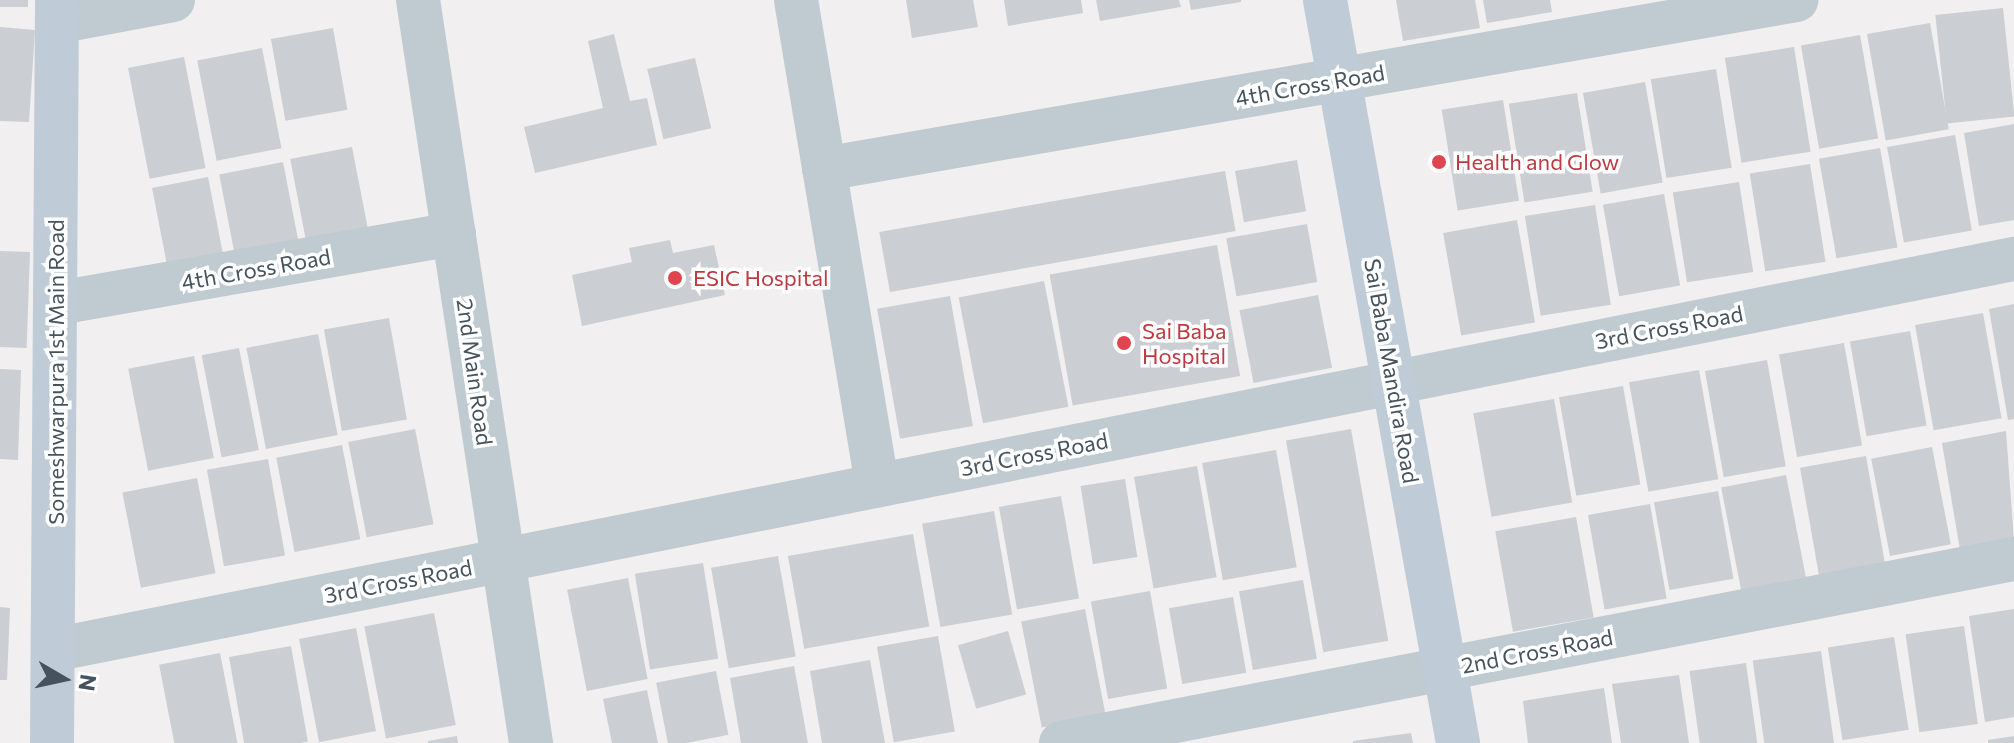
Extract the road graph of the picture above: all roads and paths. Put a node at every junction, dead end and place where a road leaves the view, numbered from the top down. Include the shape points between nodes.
1 (173, 0) edge
2 (418, 0) edge
3 (796, 0) edge
4 (1325, 0) edge
5 (1796, 0) edge
6 (57, 11) edge
7 (1339, 80) junction
8 (824, 169) junction
9 (454, 234) junction
10 (2014, 259) edge
11 (58, 303) junction
12 (1394, 382) junction
13 (877, 485) junction
14 (2014, 559) edge
15 (503, 560) junction
16 (53, 650) junction
17 (1446, 669) junction
18 (52, 743) edge
19 (531, 743) edge
20 (1061, 743) edge
21 (1458, 743) edge

1 - 6 street
2 - 9 street, 2nd Main Road
3 - 8 street
4 - 7 street, Sai Baba Mandira Road
5 - 7 street, 4th Cross Road
6 - 11 street, Someshwarpura 1st Main Road
7 - 8 street, 4th Cross Road
7 - 12 street, Sai Baba Mandira Road
8 - 13 street
9 - 11 street, 4th Cross Road
9 - 15 street, 2nd Main Road
10 - 12 street, 3rd Cross Road
11 - 16 street, Someshwarpura 1st Main Road
12 - 13 street, 3rd Cross Road
12 - 17 street, Sai Baba Mandira Road
13 - 15 street, 3rd Cross Road
14 - 17 street, 2nd Cross Road
15 - 16 street, 3rd Cross Road
15 - 19 street, 2nd Main Road
16 - 18 street, Someshwarpura 1st Main Road
17 - 20 street, 2nd Cross Road
17 - 21 street, Sai Baba Mandira Road

